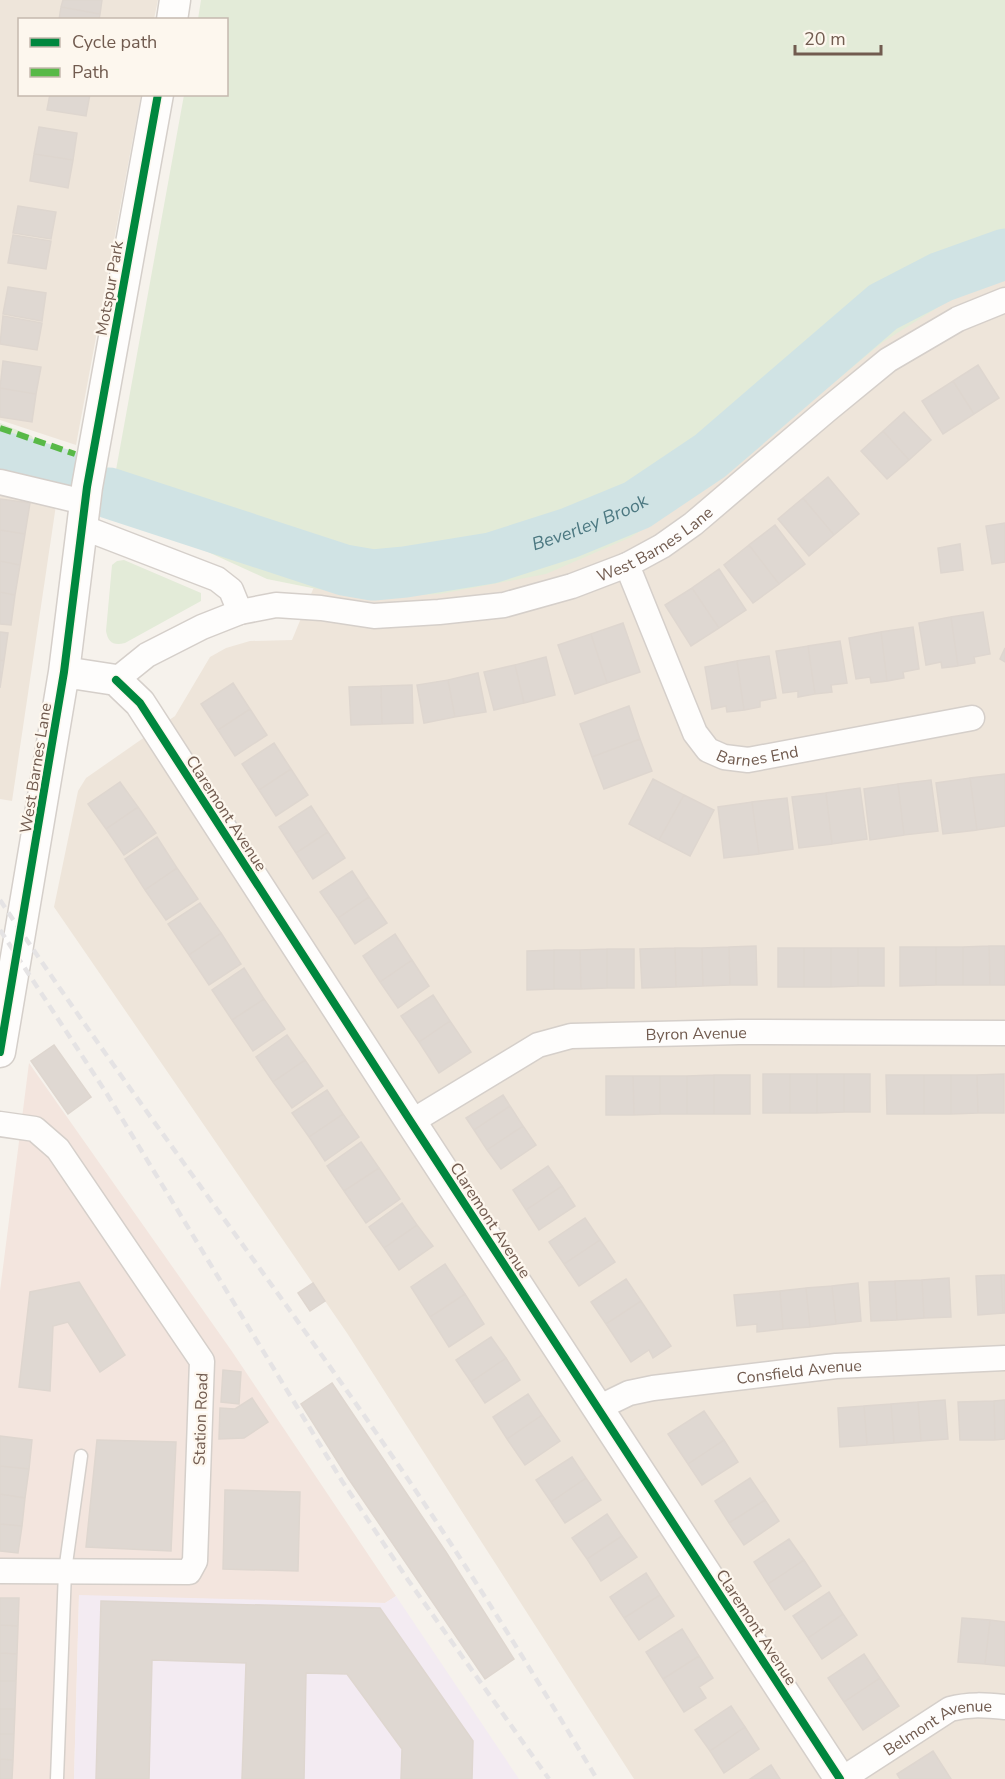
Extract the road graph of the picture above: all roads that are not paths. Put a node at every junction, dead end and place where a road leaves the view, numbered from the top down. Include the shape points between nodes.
1 (175, 0) edge
2 (172, 18) edge
3 (158, 96) edge
4 (1005, 300) edge
5 (0, 482) edge
6 (84, 505) junction
7 (627, 565) junction
8 (240, 612) junction
9 (64, 672) junction
10 (116, 680) junction
11 (972, 718) dead end
12 (2, 1013) edge
13 (1005, 1033) edge
14 (0, 1052) edge
15 (411, 1122) junction
16 (0, 1124) edge
17 (1005, 1358) edge
18 (598, 1408) junction
19 (81, 1456) dead end
20 (0, 1571) edge
21 (65, 1571) junction
22 (1005, 1707) edge
23 (57, 1779) edge
24 (841, 1779) edge

1 - 2 street
3 - 6 street, Motspur Park
4 - 7 street, West Barnes Lane via 958,319 888,360 693,524
5 - 6 street
6 - 8 street via 218,579 231,590
6 - 9 street, West Barnes Lane
7 - 8 street, West Barnes Lane via 572,586 472,609 374,616 276,605
7 - 11 street, Barnes End via 695,733 708,750 748,760
8 - 10 street, West Barnes Lane via 147,655
9 - 10 street
9 - 12 street, West Barnes Lane via 17,956
10 - 15 street, Claremont Avenue via 140,703
12 - 14 street, West Barnes Lane
13 - 15 street, Byron Avenue via 571,1036 538,1045
15 - 18 street, Claremont Avenue
16 - 21 street, Station Road via 35,1129 58,1149 202,1360 195,1561 189,1572
17 - 18 street, Consfield Avenue via 837,1366 653,1388 629,1393
18 - 24 street, Claremont Avenue
19 - 21 lane
20 - 21 street, Station Road
21 - 23 lane
22 - 24 street, Belmont Avenue via 982,1704 950,1709

